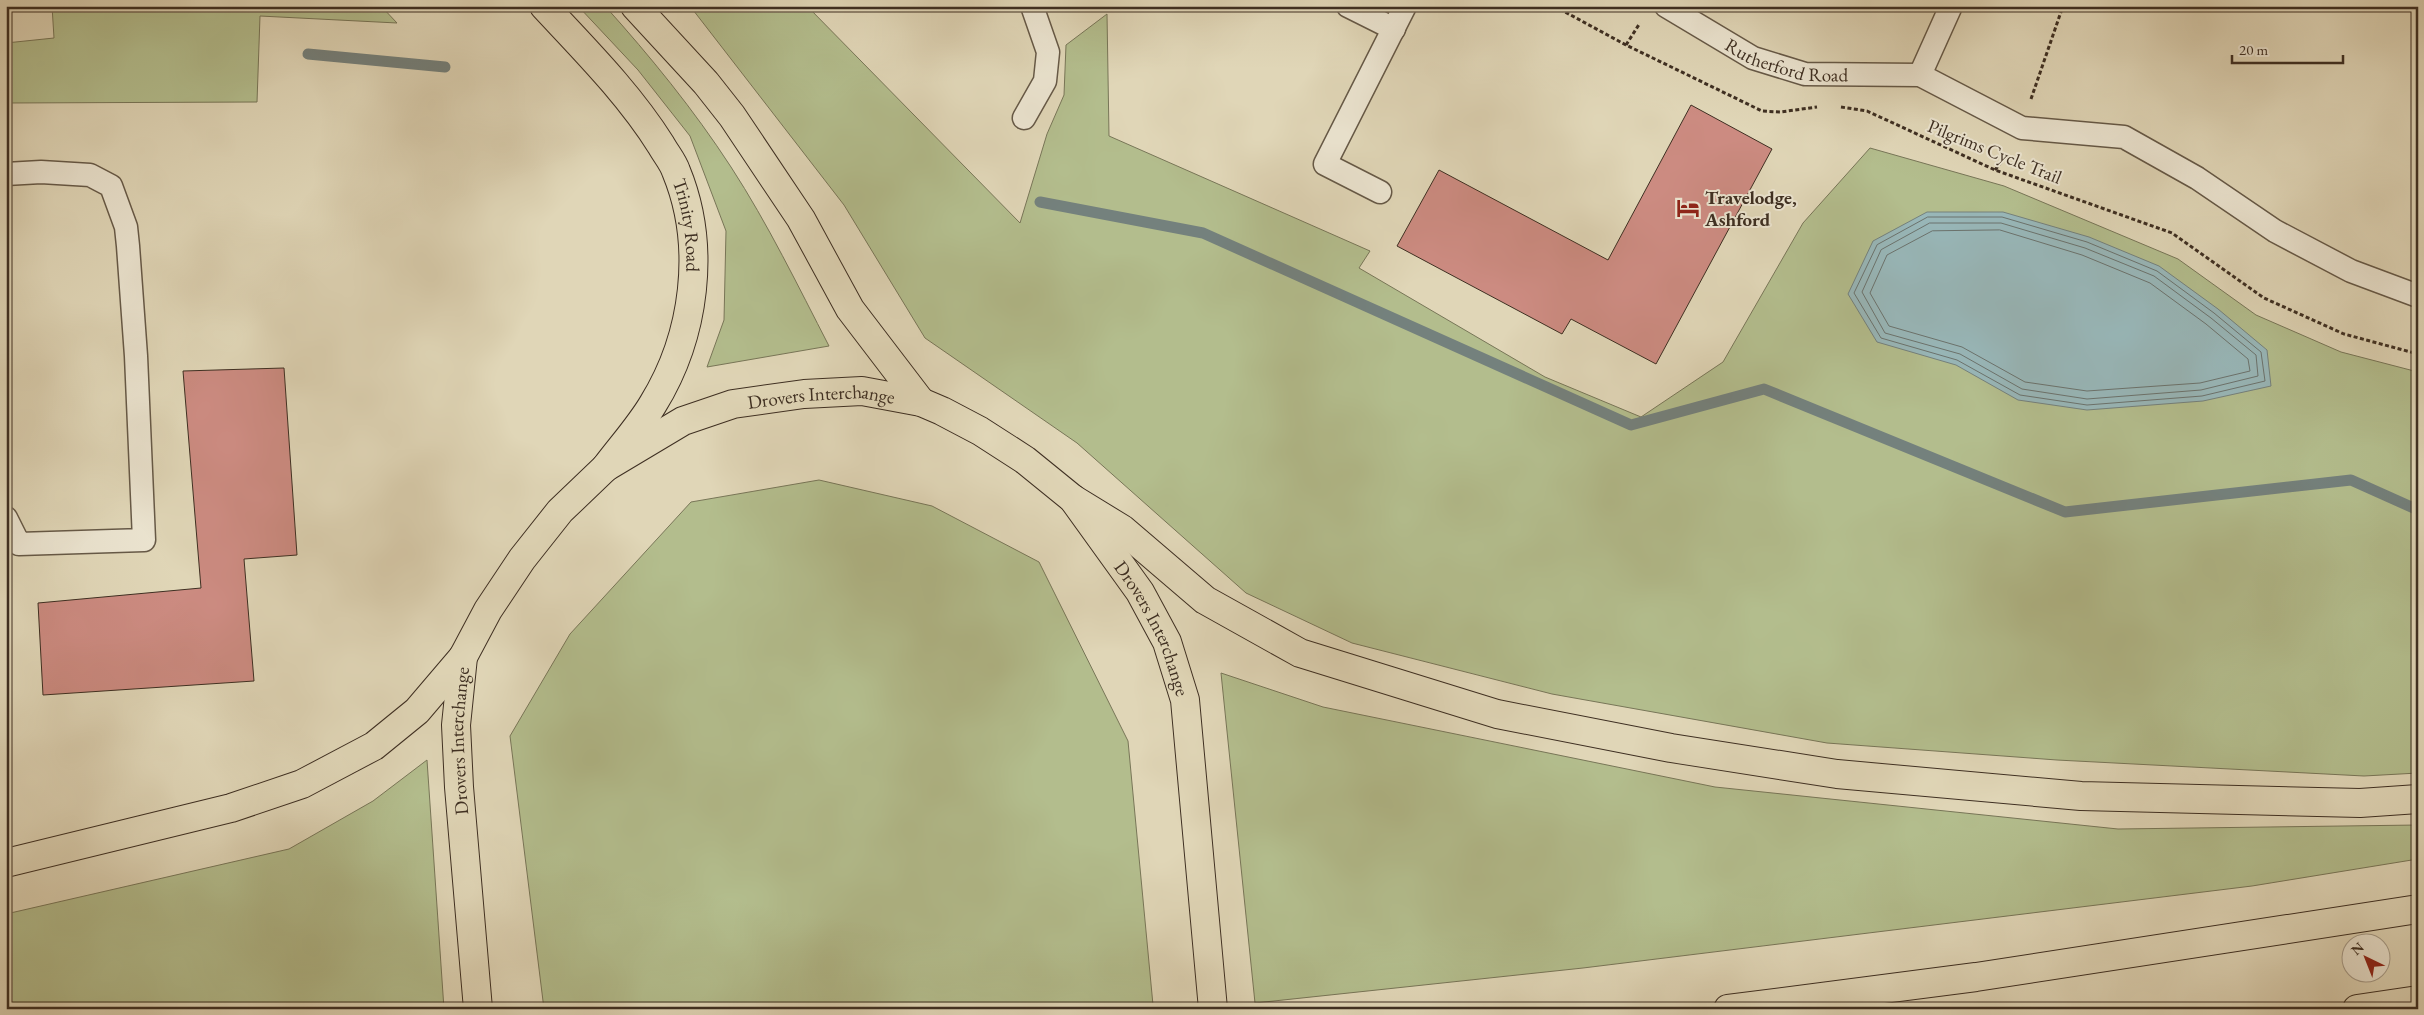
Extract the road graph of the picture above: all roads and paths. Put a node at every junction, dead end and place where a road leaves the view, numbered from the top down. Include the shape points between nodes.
1 (544, 6) edge
2 (635, 6) edge
3 (1032, 6) edge
4 (1348, 6) edge
5 (1405, 6) edge
6 (1554, 6) edge
7 (1666, 6) edge
8 (1951, 6) edge
9 (2063, 6) edge
10 (1643, 18) dead end
11 (1394, 29) junction
12 (1626, 45) junction
13 (1920, 75) junction
14 (2030, 104) dead end
15 (1821, 107) dead end
16 (1839, 107) dead end
17 (1024, 118) dead end
18 (2010, 153) dead end
19 (1995, 170) junction
20 (6, 174) edge
21 (1380, 192) dead end
22 (2418, 296) edge
23 (2418, 354) edge
24 (921, 402) junction
25 (606, 467) junction
26 (1074, 499) junction
27 (6, 518) edge
28 (463, 657) junction
29 (2418, 799) edge
30 (6, 863) edge
31 (2418, 909) edge
32 (2418, 1000) edge
33 (478, 1009) edge
34 (1212, 1009) edge
35 (1728, 1009) edge
36 (2357, 1009) edge

1 - 25 main road, Trinity Road via 604,70 651,129 676,170 691,222 694,266 690,307 678,352 654,404
2 - 24 main road via 732,116 801,219 850,309
3 - 17 lane via 1048,52 1045,81
4 - 11 lane
5 - 11 lane
6 - 12 path
7 - 13 lane, Rutherford Road via 1753,58 1804,74
8 - 13 lane
9 - 14 path
10 - 12 path
11 - 21 lane via 1325,164
12 - 15 path via 1762,111
13 - 22 lane via 2022,128 2124,137 2197,178 2275,231 2351,271
16 - 19 path, Pilgrims Cycle Trail via 1867,111
18 - 19 path
19 - 23 path, Pilgrims Cycle Trail via 2172,233 2264,298 2344,334
20 - 27 lane via 90,175 111,186 126,227 128,246 144,540 19,544
24 - 25 main road, Drovers Interchange via 862,391 804,394 734,404 683,421
24 - 26 main road, Drovers Interchange via 980,431 1025,460
25 - 28 main road, Drovers Interchange via 560,511 522,559 488,610
26 - 29 main road via 1122,529 1205,600 1300,653 1496,714 1671,748 1856,775 2081,796 2360,803
26 - 34 main road, Drovers Interchange via 1140,592 1167,642 1185,700
28 - 30 main road via 417,711 374,746 302,784 231,808
28 - 33 main road, Drovers Interchange via 456,724
31 - 35 main road via 1976,977
32 - 36 main road

